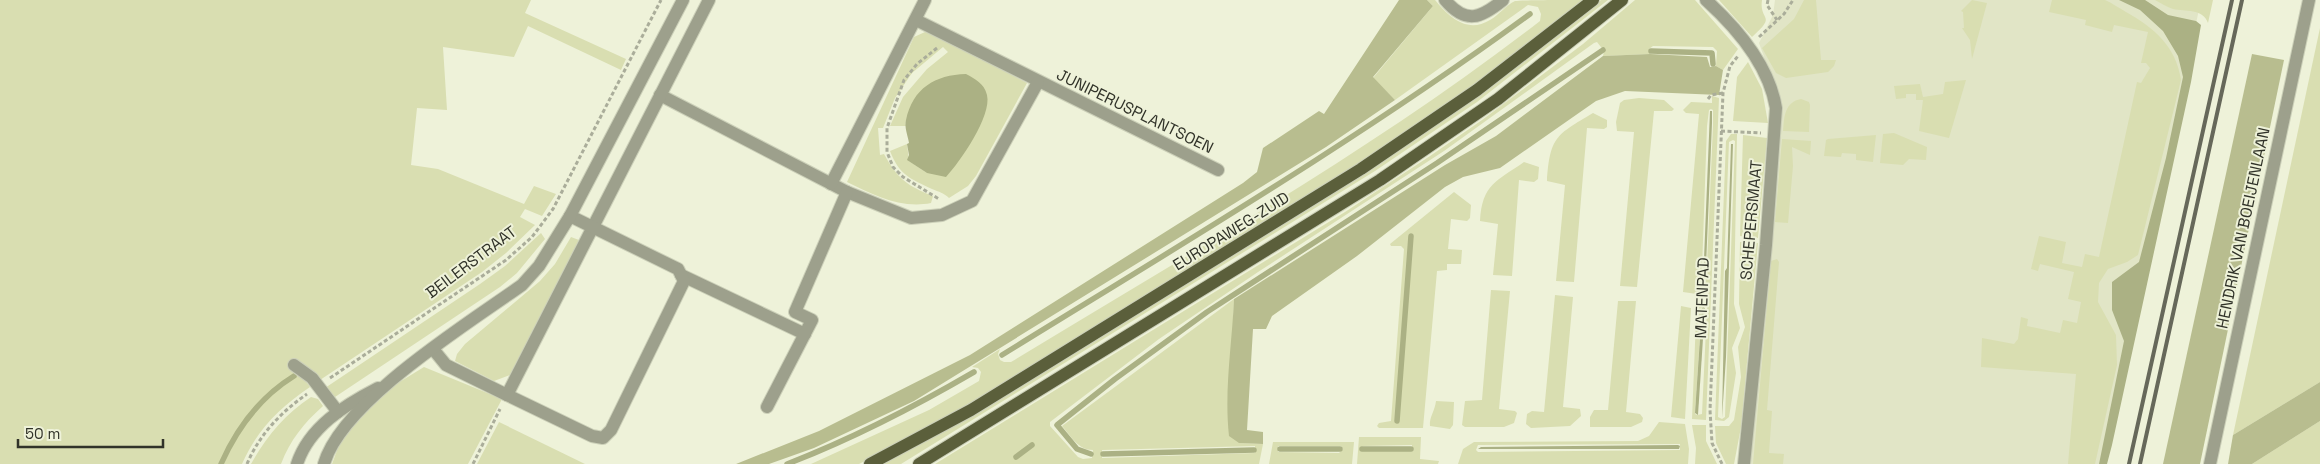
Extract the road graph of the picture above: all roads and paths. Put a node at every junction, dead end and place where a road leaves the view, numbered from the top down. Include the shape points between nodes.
1 (661, 0) edge
2 (683, 0) edge
3 (708, 0) edge
4 (925, 0) edge
5 (1445, 0) edge
6 (1503, 0) edge
7 (1593, 0) edge
8 (1622, 0) edge
9 (1768, 0) edge
10 (1793, 0) edge
11 (2309, 0) edge
12 (1707, 1) edge
13 (916, 20) junction
14 (1777, 20) junction
15 (947, 36) junction
16 (1749, 46) junction
17 (1038, 82) junction
18 (1724, 94) junction
19 (660, 95) junction
20 (1708, 99) dead end
21 (1721, 130) junction
22 (1775, 134) junction
23 (1218, 170) dead end
24 (831, 184) junction
25 (847, 192) junction
26 (942, 215) junction
27 (570, 216) junction
28 (592, 228) junction
29 (681, 275) junction
30 (805, 334) junction
31 (433, 349) junction
32 (294, 365) dead end
33 (387, 384) junction
34 (318, 387) junction
35 (507, 395) junction
36 (767, 407) dead end
37 (338, 412) junction
38 (247, 464) edge
39 (297, 464) edge
40 (324, 464) edge
41 (472, 464) edge
42 (870, 464) edge
43 (919, 464) edge
44 (1722, 464) edge
45 (1744, 464) edge
46 (2210, 464) edge

1 - 34 path, BEILERSTRAAT via 553,209 532,236 506,260 444,304
2 - 27 street
3 - 19 street
4 - 13 street
5 - 6 street via 1470,18 1482,15
7 - 42 main road, EUROPAWEG-ZUID via 1478,90 1360,170 971,410
8 - 43 main road via 1498,99 1380,180
9 - 14 path via 1767,6
10 - 14 path
11 - 46 street, HENDRIK VAN BOEIJENLAAN
12 - 16 street, SCHEPERSMAAT
13 - 15 street, JUNIPERUSPLANTSOEN
13 - 24 street
14 - 16 path, MATENPAD
15 - 17 street, JUNIPERUSPLANTSOEN
15 - 26 path via 904,80 887,128 887,152 893,167 902,177 939,198
16 - 18 path, MATENPAD via 1730,66
16 - 22 street, SCHEPERSMAAT via 1773,91
17 - 23 street, JUNIPERUSPLANTSOEN
17 - 26 street, JUNIPERUSPLANTSOEN via 972,201
18 - 20 path via 1711,95
18 - 21 path, MATENPAD
19 - 24 street, JUNIPERUSPLANTSOEN
19 - 28 street
21 - 22 path
21 - 44 path, MATENPAD via 1710,416 1712,443
22 - 45 street, SCHEPERSMAAT
24 - 25 street, JUNIPERUSPLANTSOEN
25 - 26 street, JUNIPERUSPLANTSOEN via 911,218
25 - 30 street via 794,312 812,320
27 - 28 street
27 - 31 street via 547,255 522,284
28 - 29 street via 678,269
28 - 35 street
29 - 30 street
29 - 35 street via 684,281 680,294 611,430 603,438 592,436
30 - 36 street
31 - 33 street
31 - 35 street via 446,365
32 - 34 street via 312,378
33 - 37 street
33 - 40 street via 336,438
34 - 37 street
34 - 38 path, BEILERSTRAAT via 278,416 259,440
35 - 41 path
37 - 39 street via 314,432

